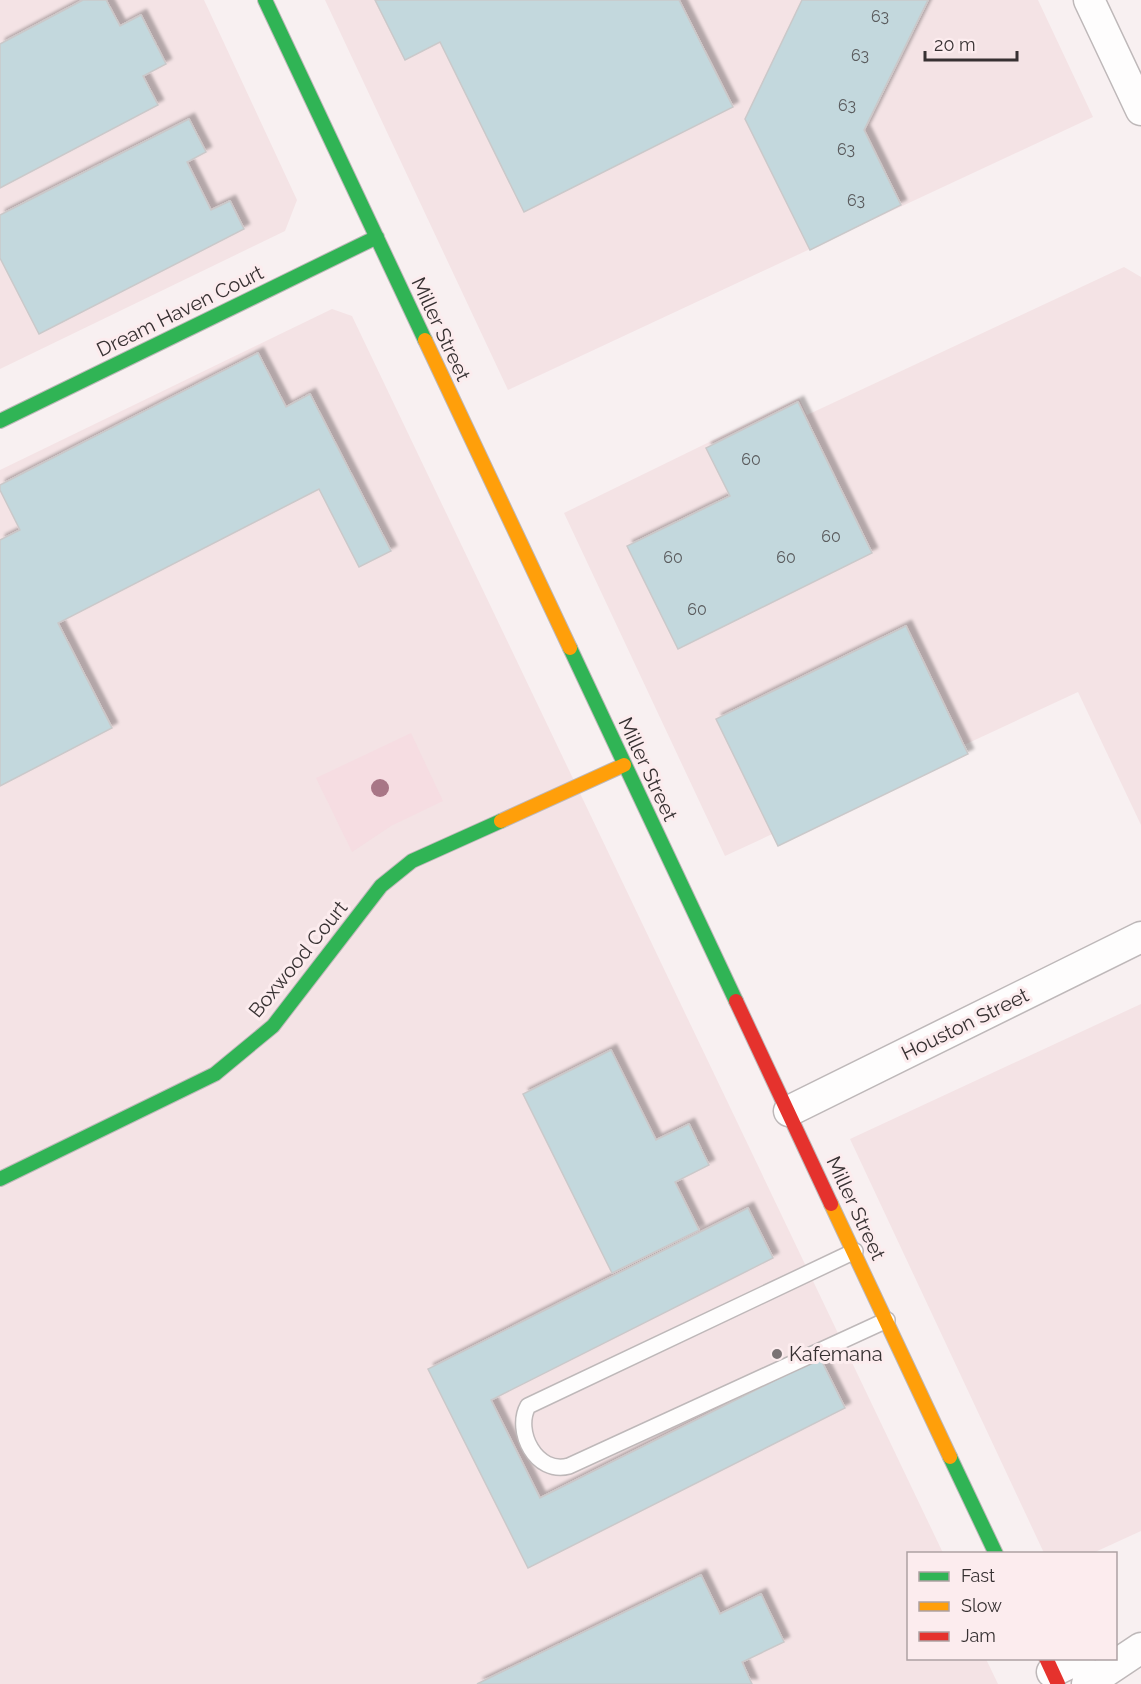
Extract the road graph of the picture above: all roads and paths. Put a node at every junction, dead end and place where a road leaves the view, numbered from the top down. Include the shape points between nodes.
1 (265, 0) edge
2 (1089, 0) edge
3 (1141, 110) edge
4 (377, 237) junction
5 (0, 421) edge
6 (624, 765) junction
7 (1141, 937) edge
8 (789, 1111) junction
9 (0, 1179) edge
10 (855, 1251) junction
11 (887, 1320) junction
12 (995, 1552) edge
13 (1141, 1632) edge
14 (1117, 1642) edge
15 (1141, 1648) edge
16 (1078, 1660) edge
17 (1052, 1672) edge
18 (1087, 1684) edge

1 - 4 street, Miller Street
2 - 3 street
4 - 5 street, Dream Haven Court
4 - 6 street, Miller Street
6 - 8 street, Miller Street
6 - 9 street, Boxwood Court via 412,861 381,886 273,1026 215,1074
7 - 8 street, Houston Street
8 - 10 street, Miller Street
10 - 11 street, Miller Street
10 - 11 lane via 528,1406 522,1416 523,1426 538,1460 547,1467 569,1466
11 - 12 street, Miller Street
13 - 14 street
15 - 18 street
16 - 17 street

